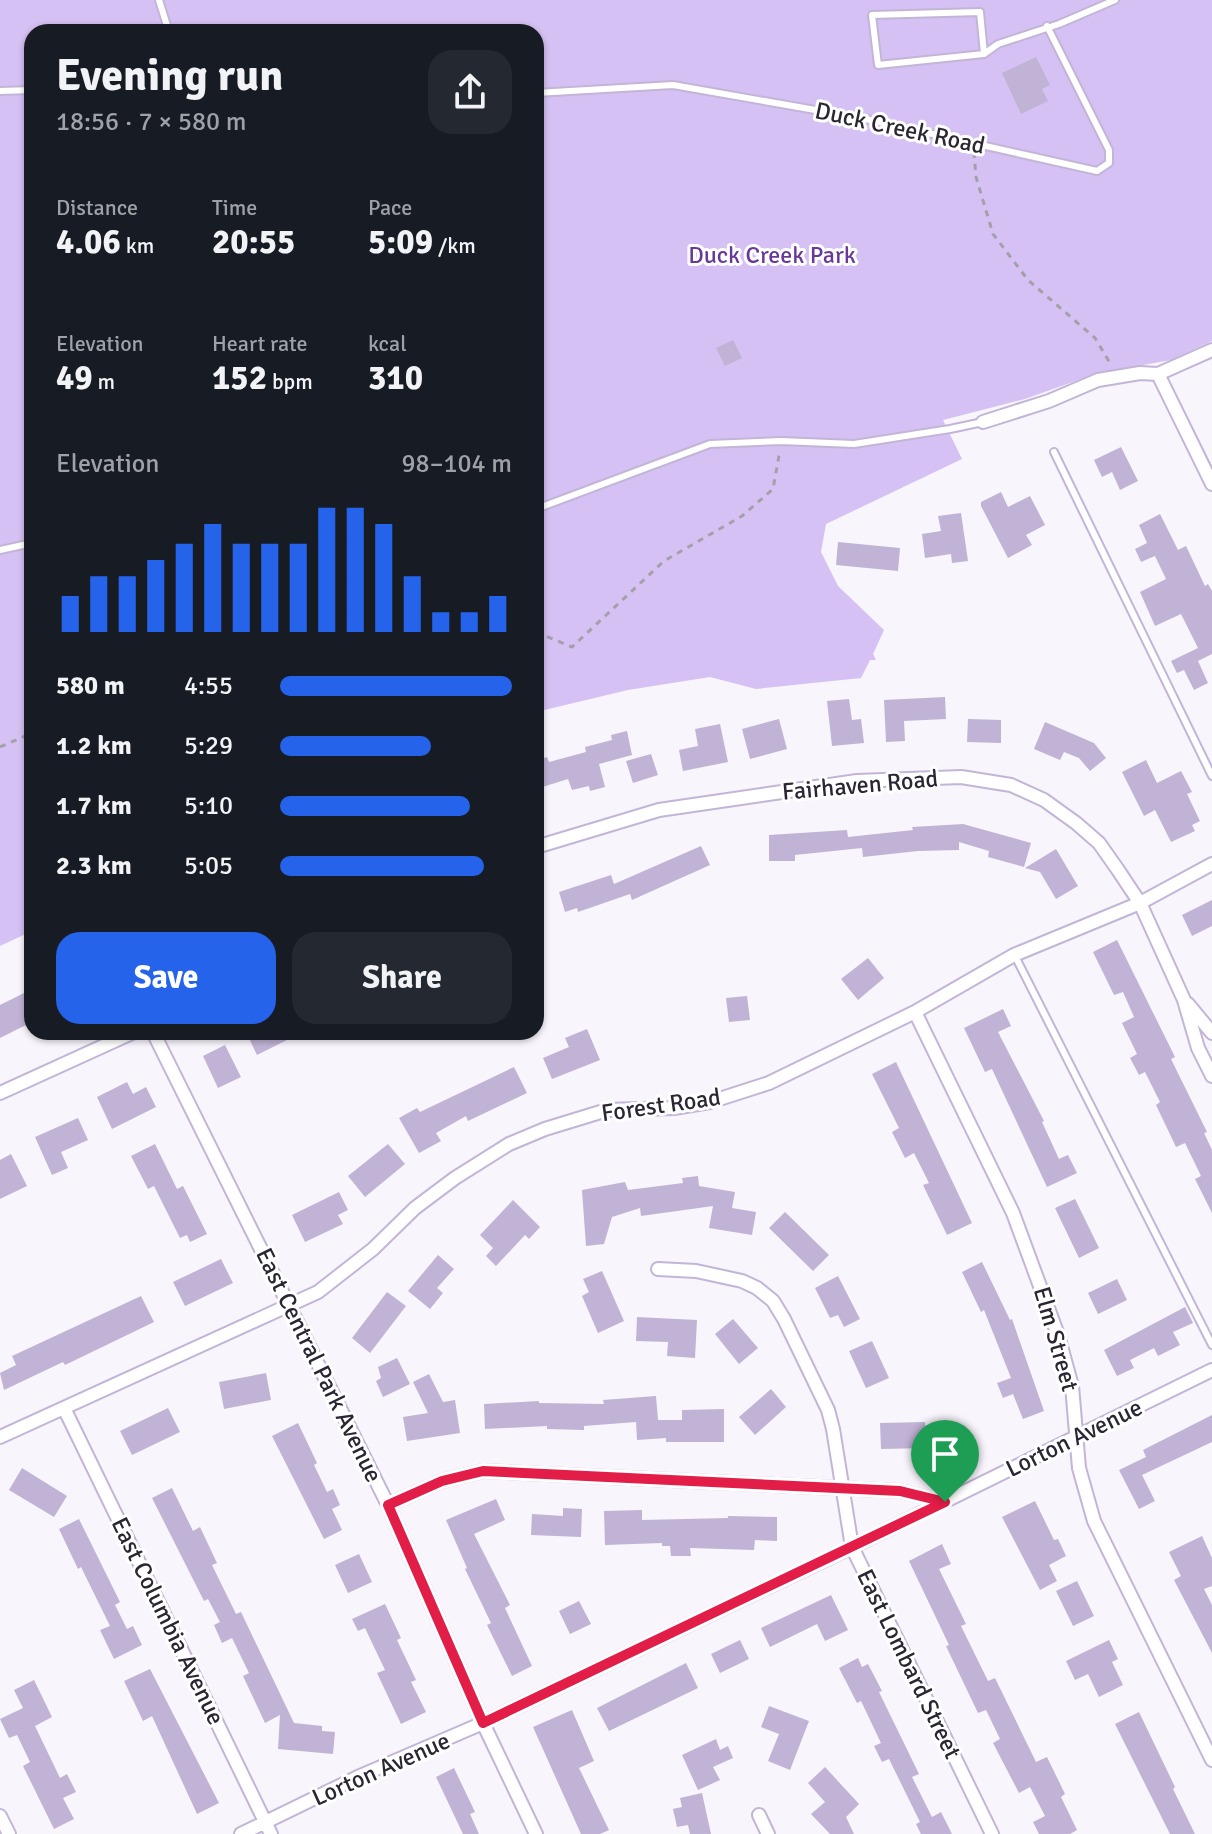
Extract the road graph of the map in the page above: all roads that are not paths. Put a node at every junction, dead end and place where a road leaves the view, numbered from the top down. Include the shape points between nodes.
1 (159, 0) edge
2 (1115, 0) edge
3 (166, 24) edge
4 (1047, 26) junction
5 (984, 54) junction
6 (24, 90) edge
7 (0, 91) edge
8 (544, 93) edge
9 (1212, 350) edge
10 (1158, 374) junction
11 (983, 422) joint
12 (1054, 452) dead end
13 (1212, 484) edge
14 (544, 506) edge
15 (24, 545) edge
16 (0, 550) edge
17 (1212, 776) edge
18 (544, 845) edge
19 (1212, 864) edge
20 (1140, 903) junction
21 (1014, 955) junction
22 (1184, 1000) junction
23 (915, 1012) junction
24 (1212, 1033) edge
25 (116, 1040) edge
26 (157, 1040) edge
27 (1212, 1076) edge
28 (0, 1093) edge
29 (658, 1269) dead end
30 (289, 1306) junction
31 (1212, 1345) edge
32 (1212, 1370) edge
33 (64, 1408) junction
34 (0, 1437) edge
35 (1078, 1437) junction
36 (842, 1488) junction
37 (945, 1502) junction
38 (388, 1505) junction
39 (852, 1547) junction
40 (483, 1723) junction
41 (1212, 1760) edge
42 (759, 1815) dead end
43 (0, 1816) edge
44 (268, 1828) edge
45 (9, 1834) edge
46 (241, 1834) edge
47 (536, 1834) edge
48 (768, 1834) edge
49 (992, 1834) edge

1 - 3 lane
2 - 4 lane
4 - 5 lane
4 - 8 lane, Duck Creek Road via 1109,150 1109,163 1097,171 861,118 673,85
5 - 5 lane via 878,65 872,15 980,12
6 - 7 lane
9 - 10 street
10 - 11 street via 1098,380
10 - 13 street
11 - 14 lane via 854,444 710,444
12 - 17 lane
15 - 16 lane
18 - 20 street, Fairhaven Road via 659,810 857,781 961,777 1011,785 1044,800 1099,843
19 - 20 street, Forest Road
20 - 21 street, Forest Road
20 - 22 street, Fairhaven Road
21 - 23 street, Forest Road
21 - 31 lane
22 - 24 street
22 - 27 street
23 - 30 street, Forest Road via 736,1095 674,1108 607,1110 509,1144 425,1200 318,1292
23 - 35 street, Elm Street via 1031,1257 1066,1362
25 - 28 street
26 - 30 street, East Central Park Avenue
29 - 36 street, East Lombard Street via 742,1281 773,1301 828,1410
30 - 33 street, Forest Road
30 - 38 street, East Central Park Avenue
32 - 35 street, Lorton Avenue
33 - 34 street, Forest Road
33 - 44 street, East Columbia Avenue
35 - 37 street, Lorton Avenue
35 - 41 street, Elm Street via 1079,1468 1094,1521
36 - 37 street via 900,1491
36 - 38 street via 483,1471 442,1481
36 - 39 street, East Lombard Street
37 - 39 street, Lorton Avenue
38 - 40 street, East Central Park Avenue
39 - 40 street, Lorton Avenue
39 - 49 street, East Lombard Street
40 - 44 street, Lorton Avenue via 360,1776
40 - 47 street, East Central Park Avenue
42 - 48 street
43 - 45 street
44 - 46 street, Lorton Avenue

